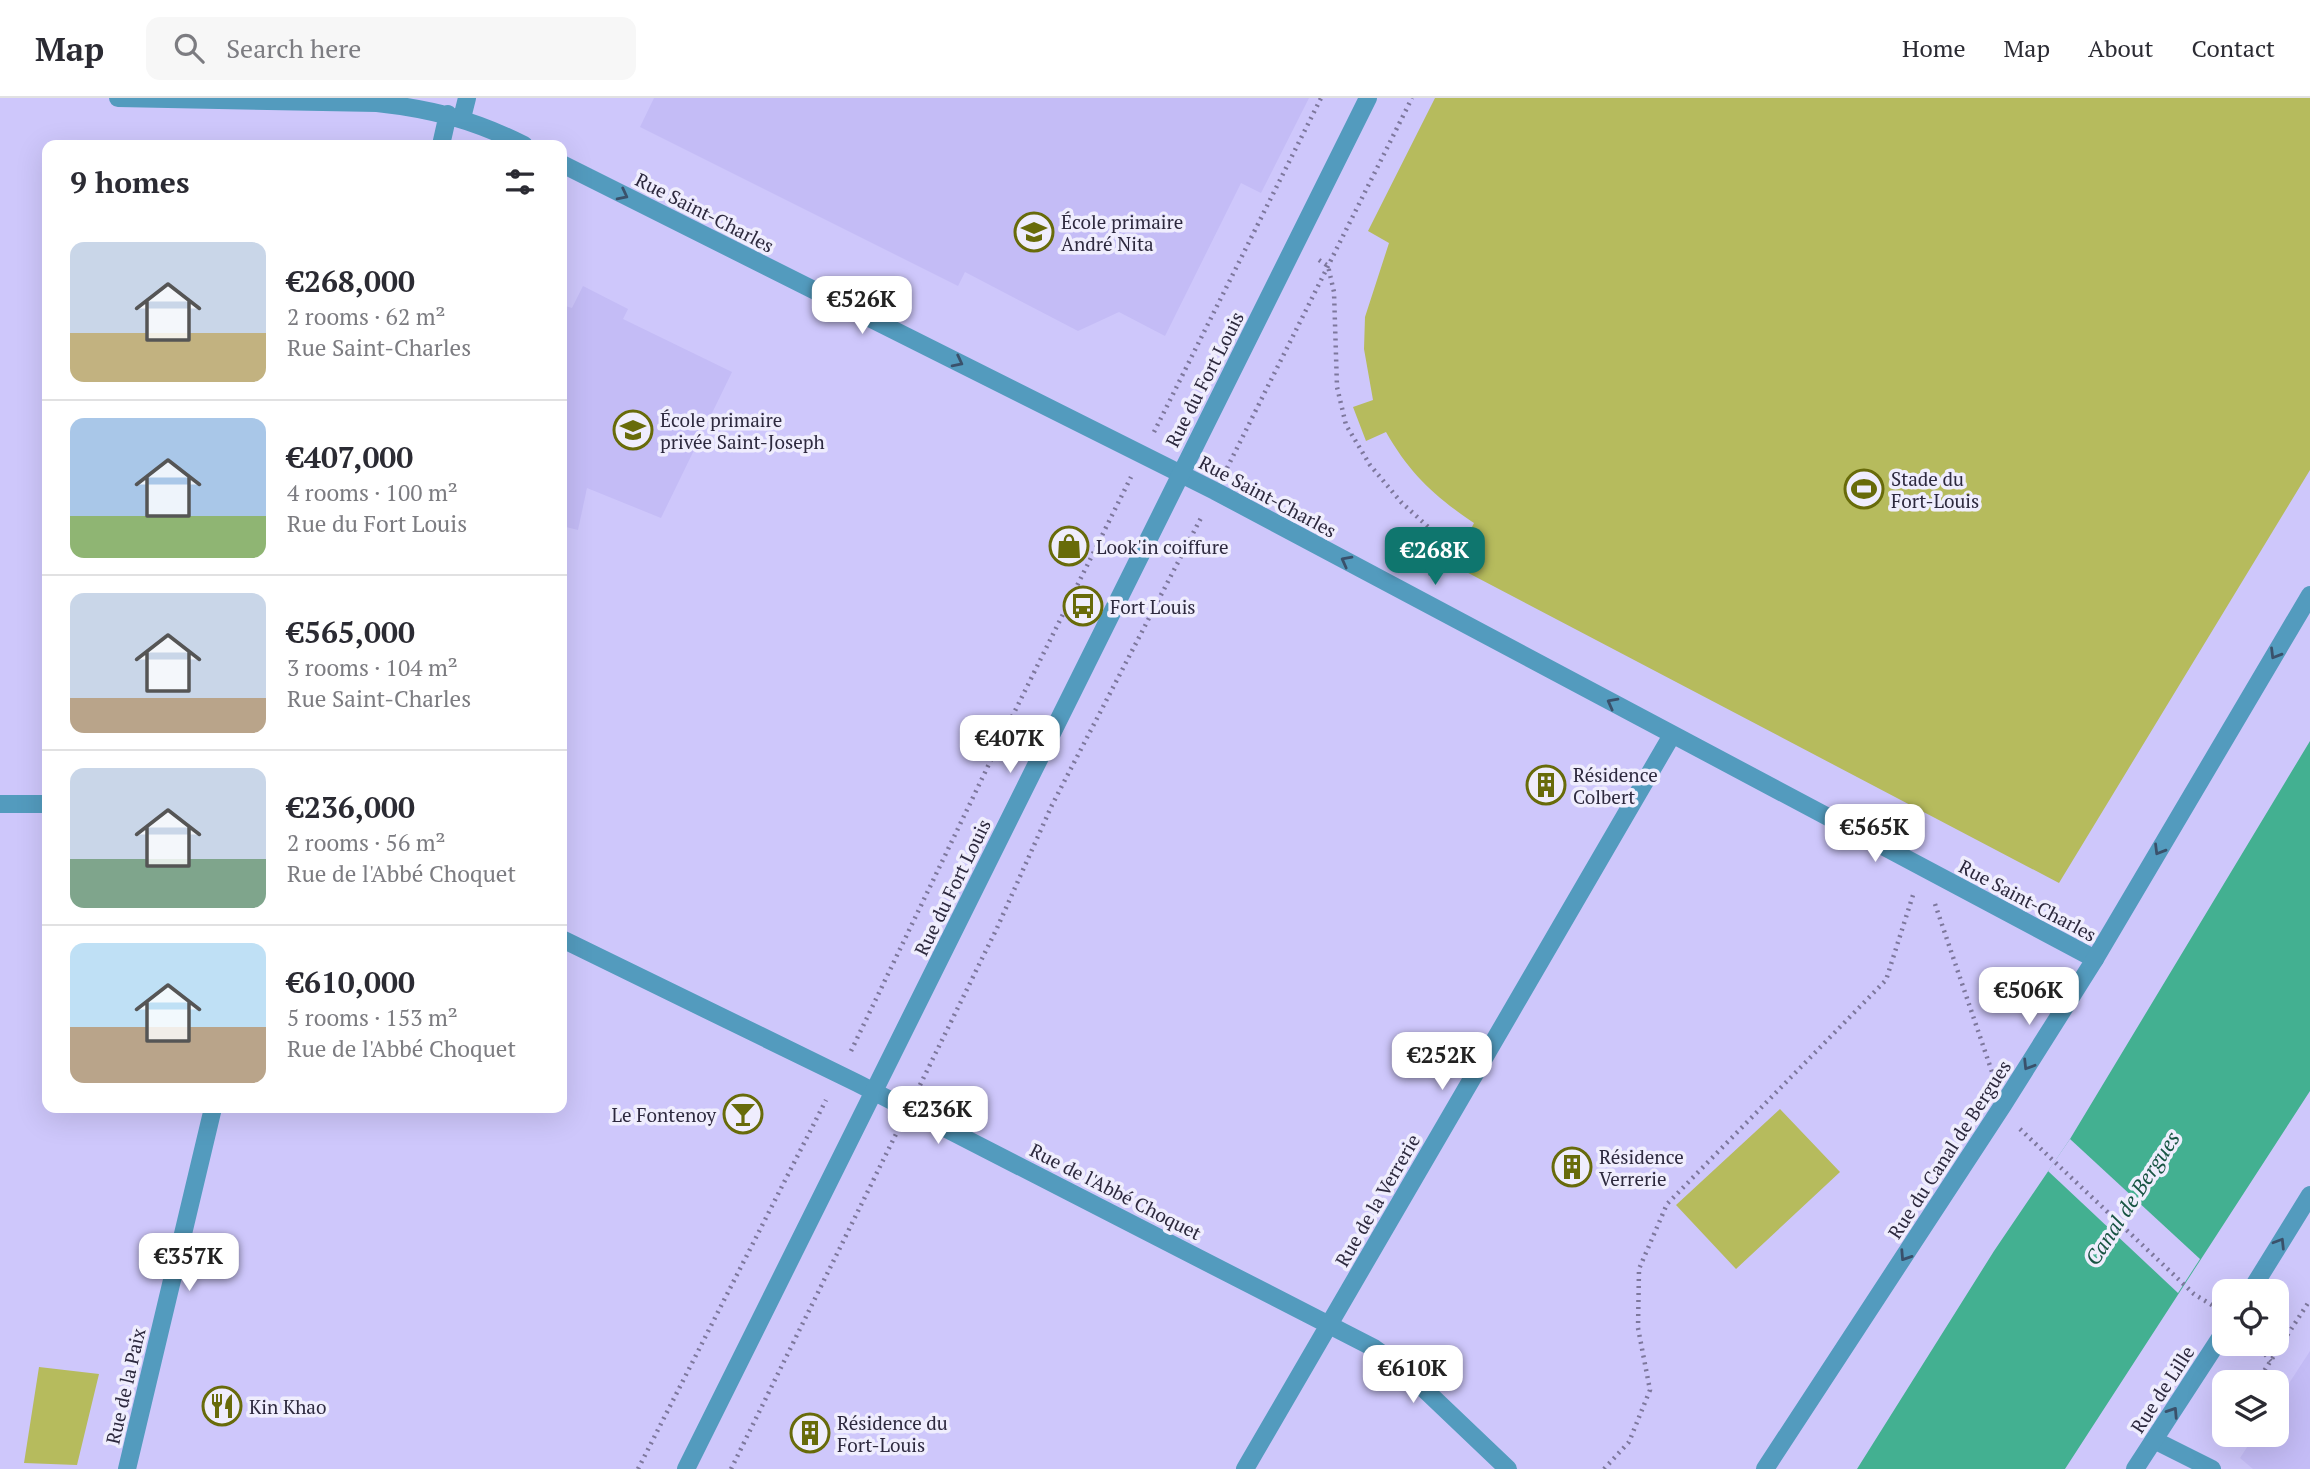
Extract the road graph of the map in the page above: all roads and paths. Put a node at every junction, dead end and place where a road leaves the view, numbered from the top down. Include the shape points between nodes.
1 (118, 98) edge
2 (467, 98) edge
3 (1321, 98) edge
4 (1368, 98) edge
5 (1412, 98) edge
6 (455, 116) junction
7 (443, 140) edge
8 (512, 140) edge
9 (567, 166) edge
10 (1294, 246) junction
11 (1328, 266) junction
12 (1143, 454) junction
13 (1180, 474) junction
14 (1215, 491) junction
15 (2310, 595) edge
16 (1418, 600) junction
17 (1672, 735) junction
18 (0, 804) edge
19 (42, 804) edge
20 (1922, 867) junction
21 (567, 941) edge
22 (2095, 959) junction
23 (839, 1074) junction
24 (874, 1092) junction
25 (2003, 1105) junction
26 (908, 1109) junction
27 (212, 1113) edge
28 (2024, 1135) dead end
29 (2310, 1195) edge
30 (2258, 1279) edge
31 (2310, 1300) edge
32 (2212, 1305) edge
33 (1329, 1324) junction
34 (2212, 1351) edge
35 (2267, 1356) edge
36 (2271, 1361) junction
37 (2265, 1370) edge
38 (2154, 1440) junction
39 (127, 1469) edge
40 (638, 1469) edge
41 (686, 1469) edge
42 (731, 1469) edge
43 (1245, 1469) edge
44 (1508, 1469) edge
45 (1604, 1469) edge
46 (1765, 1469) edge
47 (2135, 1469) edge
48 (2212, 1469) edge

1 - 6 street via 377,103
2 - 6 street
3 - 12 path
4 - 10 street, Rue du Fort Louis
5 - 11 path
6 - 7 street
6 - 8 street
9 -> 12 street, Rue Saint-Charles
10 - 11 path
10 - 13 street, Rue du Fort Louis
11 - 14 path
11 - 16 path via 1334,292 1337,387 1346,425 1370,465 1437,536 1438,562
12 - 13 street, Rue Saint-Charles
12 - 23 path
13 - 14 street, Rue Saint-Charles
13 - 24 street, Rue du Fort Louis
16 -> 14 street, Rue Saint-Charles
14 - 26 path via 1052,805
15 -> 22 street, Rue du Canal de Bergues
17 -> 16 street, Rue Saint-Charles
17 - 20 street, Rue Saint-Charles
17 - 33 street, Rue de la Verrerie
18 - 19 street
20 - 22 street, Rue Saint-Charles
20 - 25 path
20 - 45 path via 1886,980 1667,1204 1639,1269 1638,1328 1650,1390 1629,1442
21 - 23 street, Rue de l'Abbé Choquet
22 -> 25 street, Rue du Canal de Bergues
23 - 24 street, Rue de l'Abbé Choquet
23 - 40 path
24 - 26 street, Rue de l'Abbé Choquet
24 - 41 street, Rue du Fort Louis
25 -> 46 street, Rue du Canal de Bergues
26 - 33 street, Rue de l'Abbé Choquet
26 - 42 path
27 - 39 street, Rue de la Paix
28 - 32 path via 2194,1294
30 -> 29 street
31 - 36 path
33 - 43 street, Rue de la Verrerie
33 - 44 street, Rue de l'Abbé Choquet via 1390,1358
38 -> 34 street, Rue de Lille
35 - 36 path
36 - 37 path
38 - 47 street, Rue de Lille
38 - 48 street

